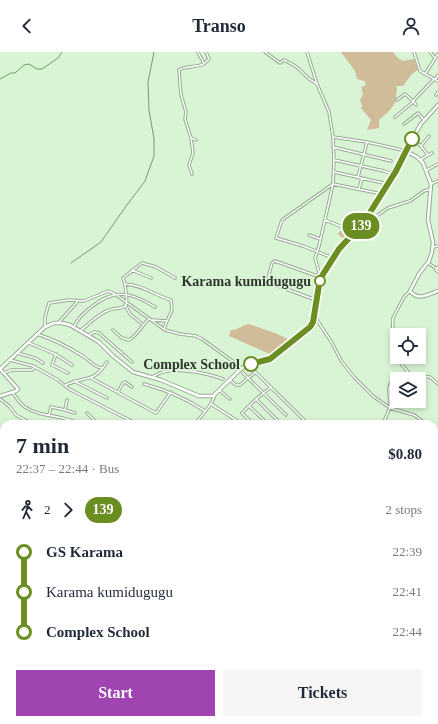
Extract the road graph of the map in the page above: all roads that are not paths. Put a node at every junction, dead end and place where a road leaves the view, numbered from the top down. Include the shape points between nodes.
1 (198, 52) edge
2 (206, 52) edge
3 (265, 52) edge
4 (307, 52) edge
5 (414, 52) edge
6 (430, 52) edge
7 (438, 54) edge
8 (435, 58) junction
9 (204, 64) junction
10 (424, 74) junction
11 (438, 75) edge
12 (435, 79) junction
13 (438, 81) edge
14 (317, 84) junction
15 (438, 92) edge
16 (436, 95) dead end
17 (397, 100) dead end
18 (413, 101) junction
19 (416, 105) dead end
20 (438, 106) edge
21 (395, 117) dead end
22 (424, 120) junction
23 (404, 124) dead end
24 (429, 136) dead end
25 (333, 137) junction
26 (191, 138) junction
27 (412, 139) junction
28 (196, 140) dead end
29 (367, 142) junction
30 (421, 146) junction
31 (333, 147) junction
32 (406, 151) junction
33 (432, 153) dead end
34 (364, 155) junction
35 (428, 156) junction
36 (334, 160) junction
37 (420, 160) junction
38 (391, 161) dead end
39 (438, 164) edge
40 (360, 165) junction
41 (426, 170) junction
42 (333, 172) junction
43 (192, 174) dead end
44 (394, 175) junction
45 (358, 177) junction
46 (362, 178) junction
47 (438, 181) edge
48 (333, 184) junction
49 (388, 184) junction
50 (431, 184) junction
51 (359, 189) junction
52 (430, 189) junction
53 (382, 194) junction
54 (367, 217) junction
55 (325, 220) junction
56 (353, 234) junction
57 (309, 235) dead end
58 (320, 239) junction
59 (438, 246) edge
60 (433, 247) junction
61 (317, 251) junction
62 (333, 258) junction
63 (428, 262) junction
64 (437, 268) edge
65 (132, 270) junction
66 (438, 272) edge
67 (152, 278) dead end
68 (175, 278) dead end
69 (320, 278) junction
70 (125, 284) junction
71 (410, 291) junction
72 (438, 292) edge
73 (115, 294) junction
74 (126, 295) junction
75 (316, 300) junction
76 (78, 301) junction
77 (127, 302) junction
78 (125, 305) junction
79 (155, 307) dead end
80 (314, 316) junction
81 (150, 319) junction
82 (167, 321) junction
83 (58, 323) junction
84 (143, 324) junction
85 (45, 327) junction
86 (74, 327) junction
87 (164, 329) junction
88 (80, 330) junction
89 (113, 330) dead end
90 (37, 334) junction
91 (89, 335) junction
92 (27, 342) junction
93 (16, 353) junction
94 (56, 354) junction
95 (10, 360) junction
96 (43, 362) dead end
97 (107, 362) dead end
98 (132, 362) dead end
99 (72, 365) dead end
100 (248, 365) junction
101 (35, 367) junction
102 (102, 368) junction
103 (0, 369) edge
104 (242, 370) junction
105 (408, 372) edge
106 (4, 373) junction
107 (68, 373) dead end
108 (255, 373) junction
109 (150, 377) junction
110 (426, 377) edge
111 (91, 378) junction
112 (248, 378) junction
113 (223, 379) dead end
114 (230, 379) junction
115 (74, 381) junction
116 (144, 384) dead end
117 (438, 384) edge
118 (390, 385) edge
119 (65, 386) junction
120 (132, 387) dead end
121 (271, 387) junction
122 (219, 390) junction
123 (12, 392) junction
124 (118, 392) junction
125 (171, 392) junction
126 (263, 393) junction
127 (216, 395) junction
128 (0, 396) edge
129 (107, 398) dead end
130 (0, 399) edge
131 (230, 399) dead end
132 (256, 399) junction
133 (67, 400) dead end
134 (211, 404) junction
135 (249, 406) junction
136 (390, 408) junction
137 (65, 410) junction
138 (205, 411) junction
139 (75, 413) dead end
140 (87, 413) dead end
141 (49, 415) junction
142 (286, 415) dead end
143 (25, 420) edge
144 (72, 420) edge
145 (94, 420) edge
146 (131, 420) edge
147 (198, 420) edge
148 (236, 420) edge
149 (249, 420) edge
150 (264, 420) edge
151 (277, 420) dead end
152 (304, 420) edge
153 (385, 420) edge
154 (421, 420) edge

1 - 9 street
2 - 9 street via 209,59
3 - 14 street via 280,63 284,60 290,63
4 - 14 street
5 - 10 street via 418,68
6 - 8 street
7 - 8 street
8 - 10 street
9 - 26 street via 179,70 185,119
10 - 12 street
11 - 12 street
12 - 13 street
12 - 18 street
14 - 25 street via 329,112
15 - 16 street
17 - 18 street via 405,94
18 - 19 street
18 - 21 street
20 - 22 main road
22 - 23 street via 418,113
22 - 27 main road
24 - 30 street
25 - 29 street
25 - 31 street
26 - 28 street
26 - 43 street via 193,153 189,165
27 - 30 street
27 - 32 main road
29 - 32 street
29 - 34 street
30 - 35 street
31 - 34 street
31 - 36 street
32 - 37 main road
32 - 44 main road
33 - 35 street
34 - 38 street
34 - 40 street
35 - 37 street
36 - 40 street
36 - 42 street
37 - 41 main road
39 - 41 street
40 - 44 street
40 - 45 street
41 - 50 main road
42 - 45 street
42 - 48 street
44 - 49 main road
45 - 46 street
46 - 49 street
46 - 51 street
47 - 50 street
48 - 51 street
48 - 55 street
48 - 61 street via 282,220 276,238
49 - 53 main road
50 - 52 main road
51 - 53 street
52 - 54 street via 410,201
52 - 60 main road via 428,220
53 - 54 main road
54 - 56 main road
55 - 56 street
55 - 58 street
56 - 62 main road
57 - 58 street
58 - 61 street
59 - 60 street
60 - 63 main road
61 - 62 street
61 - 69 street via 315,258
62 - 69 main road
63 - 64 street
63 - 71 main road
64 - 66 street
65 - 67 street
65 - 68 street via 142,263 147,263
65 - 70 street via 123,278
69 - 75 main road
69 - 75 street via 276,261 272,263 268,278 270,283
70 - 74 street
70 - 82 street via 140,286 171,300 172,310
71 - 72 main road via 419,297
71 - 105 street via 393,318 391,344 398,360
73 - 74 street
73 - 76 street via 107,291
73 - 77 street
73 - 86 street via 92,306 77,320
74 - 77 street
74 - 79 street via 132,295
75 - 80 main road
76 - 83 street
76 - 85 street via 49,303
77 - 78 street
77 - 81 street
78 - 84 street via 130,314
78 - 88 street via 107,310
80 - 100 main road via 310,327 270,359
80 - 136 street via 332,343 338,358 373,396
81 - 82 street
81 - 84 street
81 - 87 street
82 - 87 street
83 - 85 main road
83 - 86 main road
84 - 89 street via 129,340 122,338
85 - 90 main road
86 - 88 main road
87 - 104 street via 202,339
88 - 91 main road
90 - 92 main road
90 - 102 street via 83,355 96,367
91 - 98 street via 99,333
91 - 109 main road via 133,372
92 - 93 main road
92 - 94 street
93 - 95 main road
93 - 96 street
94 - 99 street
94 - 107 street via 52,365
95 - 101 street
95 - 103 main road
97 - 102 street
100 - 104 main road
100 - 108 street
101 - 106 street via 32,370 11,370
101 - 119 street
102 - 111 street
103 - 106 main road
104 - 112 street
104 - 114 main road
106 - 123 main road via 18,389
108 - 112 street
108 - 121 street
109 - 113 street via 160,373 196,371
109 - 127 main road via 199,396
110 - 117 street
111 - 115 street
111 - 124 street
112 - 114 street via 238,386
112 - 126 street
114 - 122 main road
115 - 119 street
115 - 129 street
116 - 125 street
118 - 136 street
119 - 146 street
120 - 124 street via 124,382
121 - 126 street
121 - 152 street
122 - 127 main road
122 - 131 street
123 - 128 main road
123 - 141 street via 24,407
124 - 125 street via 156,412
125 - 138 street
126 - 132 street
126 - 142 street
127 - 134 street
130 - 143 street
132 - 135 street
132 - 151 street
133 - 137 street
134 - 138 street
134 - 148 street
135 - 149 street via 242,414
135 - 150 street
136 - 153 street
136 - 154 street via 414,415
137 - 139 street
137 - 141 street via 51,407
138 - 147 street
140 - 145 street
141 - 144 street

